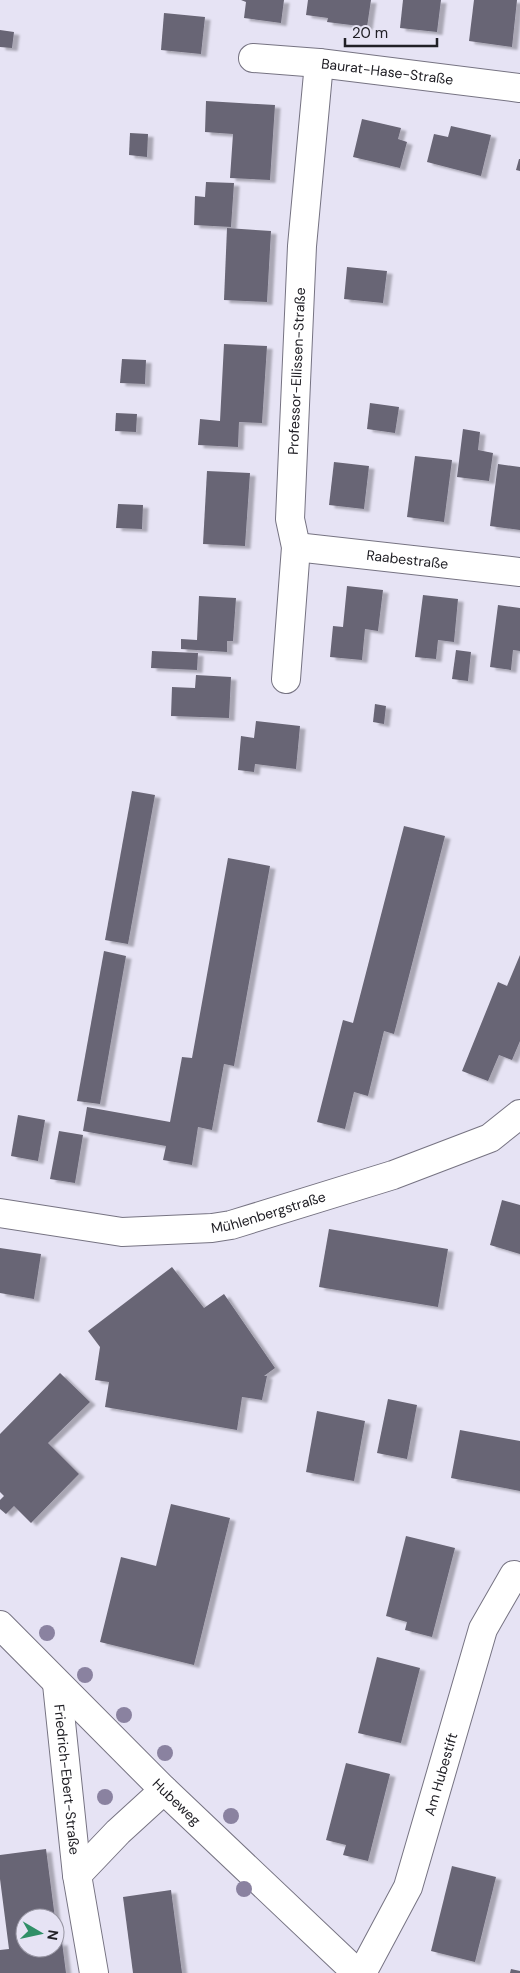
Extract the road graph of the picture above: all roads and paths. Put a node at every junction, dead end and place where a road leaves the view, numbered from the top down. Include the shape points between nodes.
1 (253, 58) dead end
2 (319, 63) junction
3 (520, 88) edge
4 (296, 547) junction
5 (520, 572) edge
6 (286, 679) dead end
7 (520, 1114) edge
8 (0, 1213) edge
9 (514, 1575) dead end
10 (0, 1626) edge
11 (57, 1684) junction
12 (155, 1800) junction
13 (77, 1875) junction
14 (94, 1973) edge
15 (357, 1973) edge
16 (362, 1973) edge

1 - 2 street, Baurat-Hase-Straße
2 - 3 street, Baurat-Hase-Straße
2 - 4 street, Professor-Ellissen-Straße via 302,246 290,520
4 - 5 street, Raabestraße
4 - 6 street, Professor-Ellissen-Straße
7 - 8 street, Mühlenbergstraße via 490,1138 402,1171 231,1225 122,1232
9 - 16 street, Am Hubestift via 483,1629 408,1887
10 - 11 street, Hubeweg
11 - 12 street, Hubeweg
11 - 13 street, Friedrich-Ebert-Straße
12 - 13 street, Friedrich-Ebert-Straße via 118,1832
12 - 15 street, Hubeweg
13 - 14 street, Friedrich-Ebert-Straße

